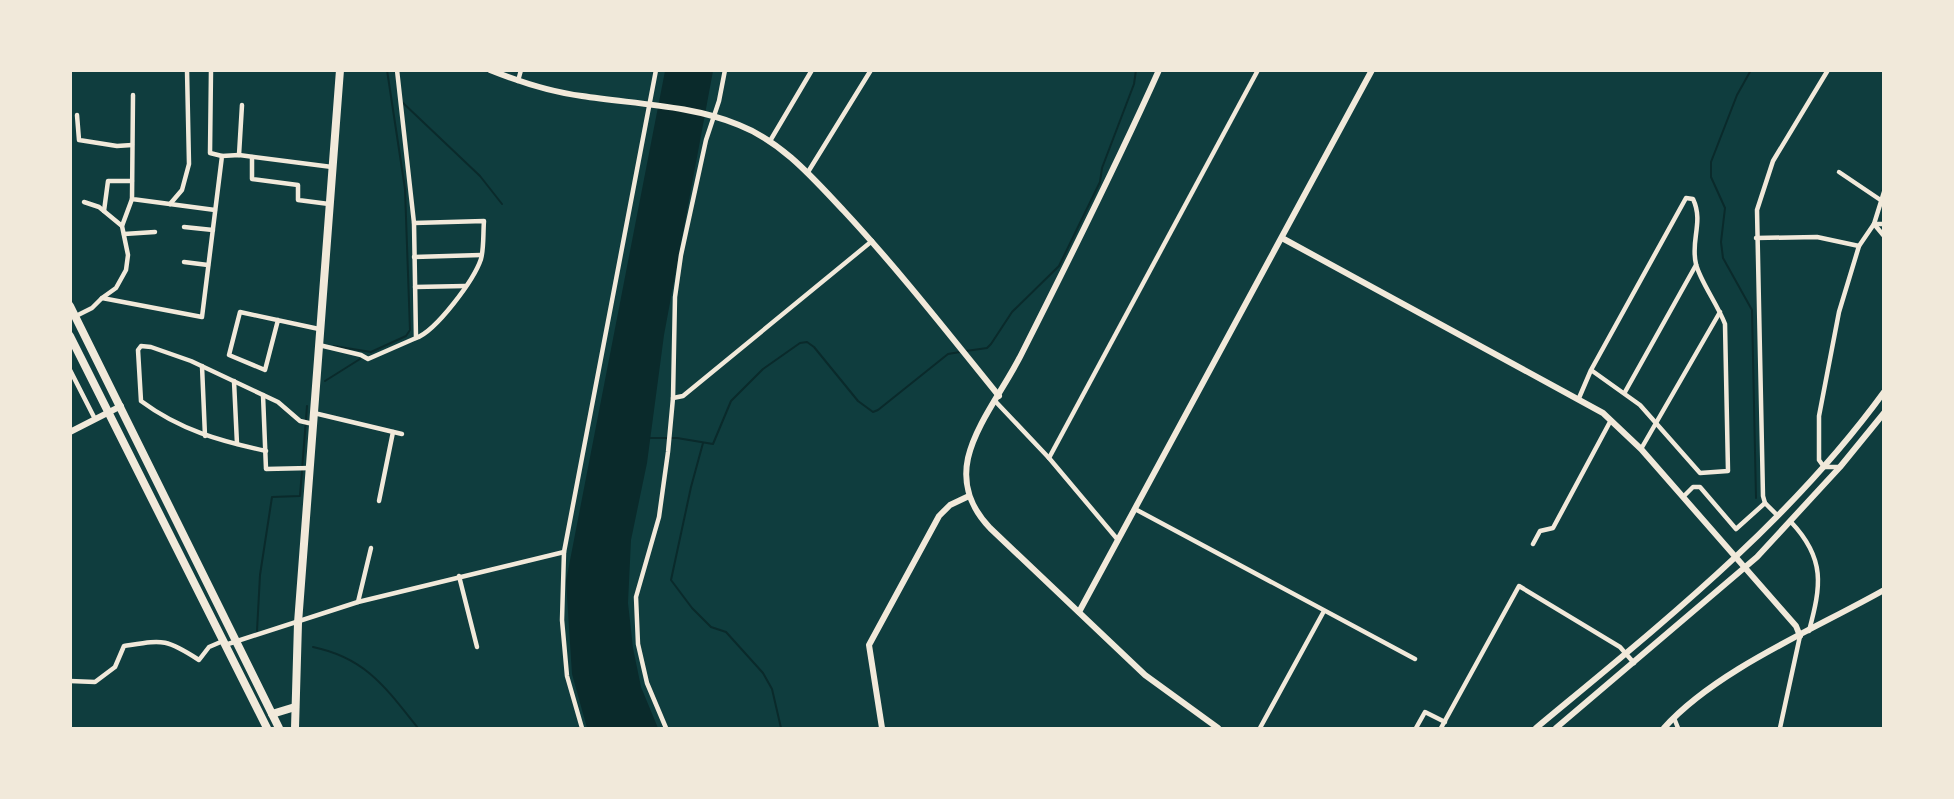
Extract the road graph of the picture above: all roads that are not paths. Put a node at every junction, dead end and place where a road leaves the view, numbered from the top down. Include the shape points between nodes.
1 (187, 70) edge
2 (211, 70) edge
3 (340, 70) edge
4 (397, 70) edge
5 (490, 70) edge
6 (521, 70) edge
7 (656, 70) edge
8 (725, 70) edge
9 (812, 70) edge
10 (871, 70) edge
11 (1159, 70) edge
12 (1258, 70) edge
13 (1372, 70) edge
14 (1828, 70) edge
15 (518, 81) junction
16 (133, 94) dead end
17 (242, 105) dead end
18 (650, 106) junction
19 (77, 114) dead end
20 (709, 116) junction
21 (770, 141) junction
22 (132, 145) junction
23 (239, 155) junction
24 (222, 156) junction
25 (252, 157) junction
26 (332, 167) junction
27 (808, 172) junction
28 (1839, 172) dead end
29 (132, 181) junction
30 (1884, 192) edge
31 (132, 199) junction
32 (1882, 201) junction
33 (84, 202) dead end
34 (170, 204) junction
35 (329, 204) junction
36 (215, 210) junction
37 (104, 211) junction
38 (414, 223) junction
39 (1874, 224) junction
40 (1884, 224) edge
41 (122, 226) junction
42 (184, 227) dead end
43 (213, 231) junction
44 (155, 232) dead end
45 (124, 234) junction
46 (1884, 236) edge
47 (1282, 238) junction
48 (1756, 238) junction
49 (872, 241) junction
50 (1859, 246) junction
51 (481, 255) junction
52 (414, 257) junction
53 (184, 262) dead end
54 (208, 265) junction
55 (1696, 265) junction
56 (465, 286) junction
57 (415, 287) junction
58 (102, 298) junction
59 (70, 306) edge
60 (1720, 312) junction
61 (76, 316) junction
62 (278, 320) junction
63 (319, 329) junction
64 (70, 336) edge
65 (416, 338) junction
66 (319, 345) junction
67 (202, 366) junction
68 (70, 370) edge
69 (1591, 370) junction
70 (234, 381) junction
71 (1625, 392) junction
72 (1884, 392) edge
73 (264, 395) junction
74 (673, 398) junction
75 (1579, 398) junction
76 (997, 399) junction
77 (121, 406) junction
78 (109, 413) junction
79 (314, 413) junction
80 (1884, 413) edge
81 (95, 419) junction
82 (1611, 420) junction
83 (311, 423) junction
84 (1658, 425) junction
85 (70, 432) edge
86 (393, 432) junction
87 (402, 434) dead end
88 (205, 436) junction
89 (237, 444) junction
90 (1641, 449) junction
91 (266, 451) junction
92 (1049, 458) junction
93 (1840, 466) junction
94 (1824, 467) junction
95 (307, 468) junction
96 (969, 496) junction
97 (1683, 497) junction
98 (379, 501) dead end
99 (1765, 503) junction
100 (1135, 509) junction
101 (1778, 516) junction
102 (1791, 522) junction
103 (1118, 540) junction
104 (1533, 544) dead end
105 (371, 548) dead end
106 (564, 552) junction
107 (1737, 557) junction
108 (1746, 568) junction
109 (459, 576) junction
110 (1884, 590) edge
111 (358, 602) junction
112 (1324, 610) junction
113 (1078, 612) junction
114 (298, 623) junction
115 (1809, 631) junction
116 (1800, 636) junction
117 (237, 641) junction
118 (224, 643) junction
119 (477, 647) dead end
120 (1626, 653) junction
121 (1415, 659) dead end
122 (1634, 663) junction
123 (70, 681) edge
124 (295, 707) junction
125 (272, 714) junction
126 (1674, 718) junction
127 (1445, 722) junction
128 (267, 729) edge
129 (279, 729) edge
130 (295, 729) edge
131 (582, 729) edge
132 (666, 729) edge
133 (882, 729) edge
134 (1218, 729) edge
135 (1260, 729) edge
136 (1416, 729) edge
137 (1441, 729) edge
138 (1536, 729) edge
139 (1556, 729) edge
140 (1664, 729) edge
141 (1678, 729) edge
142 (1780, 729) edge

1 - 34 street via 189,164 182,190
2 - 24 street via 210,153
3 - 26 main road
4 - 38 street
5 - 15 street
6 - 15 street
7 - 18 street
8 - 20 street via 719,101
9 - 21 street
10 - 27 street
11 - 76 street via 1090,217
12 - 92 street
13 - 47 street
14 - 48 street via 1773,161 1757,210
15 - 18 street via 579,96
16 - 22 street
17 - 23 street
18 - 20 street
18 - 106 street
19 - 22 street via 79,140
20 - 21 street via 738,124
20 - 74 street via 675,297
21 - 27 street
22 - 29 street
23 - 24 street
23 - 25 street
24 - 36 street
25 - 26 street
25 - 35 street via 252,179 298,185 298,200
26 - 35 main road
27 - 49 street
28 - 32 street
29 - 31 street
29 - 37 street via 108,181
30 - 32 street
31 - 34 street
31 - 41 street
32 - 39 street
33 - 37 street
34 - 36 street
35 - 63 main road
36 - 43 street
37 - 41 street
38 - 51 street via 483,221
38 - 52 street
39 - 40 street
39 - 46 street
39 - 50 street
41 - 45 street
42 - 43 street
43 - 54 street
44 - 45 street
45 - 58 street via 126,270 116,288
47 - 75 street
47 - 100 street
48 - 50 street via 1817,237
48 - 99 street
49 - 74 street via 683,396
49 - 76 street
50 - 94 street via 1839,312 1820,416 1817,452
51 - 52 street
51 - 56 street
52 - 57 street
53 - 54 street
54 - 58 street via 202,317
55 - 60 street
55 - 69 street via 1699,212 1693,199 1686,198
55 - 71 street
56 - 57 street
56 - 65 street via 427,334
57 - 65 street
58 - 61 street
59 - 61 main road
60 - 84 street
60 - 84 street via 1725,324 1728,471 1700,473
61 - 77 main road
62 - 62 street via 240,312 229,355 265,370
62 - 63 street
63 - 66 main road
64 - 78 main road
65 - 66 street via 368,359
66 - 79 main road
67 - 70 street
67 - 88 street
67 - 88 street via 151,347 141,346 138,350 141,401 178,425
68 - 81 street
69 - 71 street
69 - 75 street
70 - 73 street
70 - 89 street
71 - 84 street
72 - 94 street
73 - 83 street via 288,413
73 - 91 street
74 - 132 street via 659,517 636,597 638,644 647,683
75 - 82 street
76 - 92 street
76 - 96 street via 972,446 966,476
77 - 78 street
77 - 117 main road
78 - 81 street
78 - 118 main road
79 - 83 main road
79 - 86 street
80 - 93 street
81 - 85 street
82 - 90 street
82 - 104 street via 1553,528 1540,531
83 - 95 main road
84 - 90 street
86 - 87 street
86 - 98 street
88 - 89 street
89 - 91 street
90 - 97 street
91 - 95 street via 266,469
92 - 103 street
93 - 94 street
93 - 102 street
94 - 101 street
95 - 114 main road
96 - 113 street via 981,519
96 - 133 street via 950,504 939,516 869,645
97 - 99 street via 1693,487 1700,487 1736,529
97 - 107 street
99 - 101 street
100 - 103 street
100 - 112 street
101 - 107 street
102 - 108 street
102 - 115 street via 1803,535 1819,571 1820,588
103 - 113 street
105 - 111 street
106 - 109 street
106 - 131 street via 562,620 567,676
107 - 108 street
107 - 120 street
108 - 116 street via 1796,626
108 - 122 street
109 - 111 street
109 - 119 street
110 - 115 street
111 - 114 street
112 - 121 street
112 - 135 street
113 - 134 street via 1145,675
114 - 117 street
114 - 124 main road
115 - 116 street
116 - 126 street via 1718,682
116 - 142 street
117 - 118 street
117 - 125 main road
118 - 123 street via 209,648 199,660 173,643 124,646 115,667 95,682
118 - 128 main road
120 - 122 street
120 - 127 street via 1519,586
120 - 138 street
122 - 139 street
124 - 125 main road
124 - 130 main road
125 - 129 main road
126 - 140 street
126 - 141 street
127 - 136 street via 1425,712
127 - 137 street

